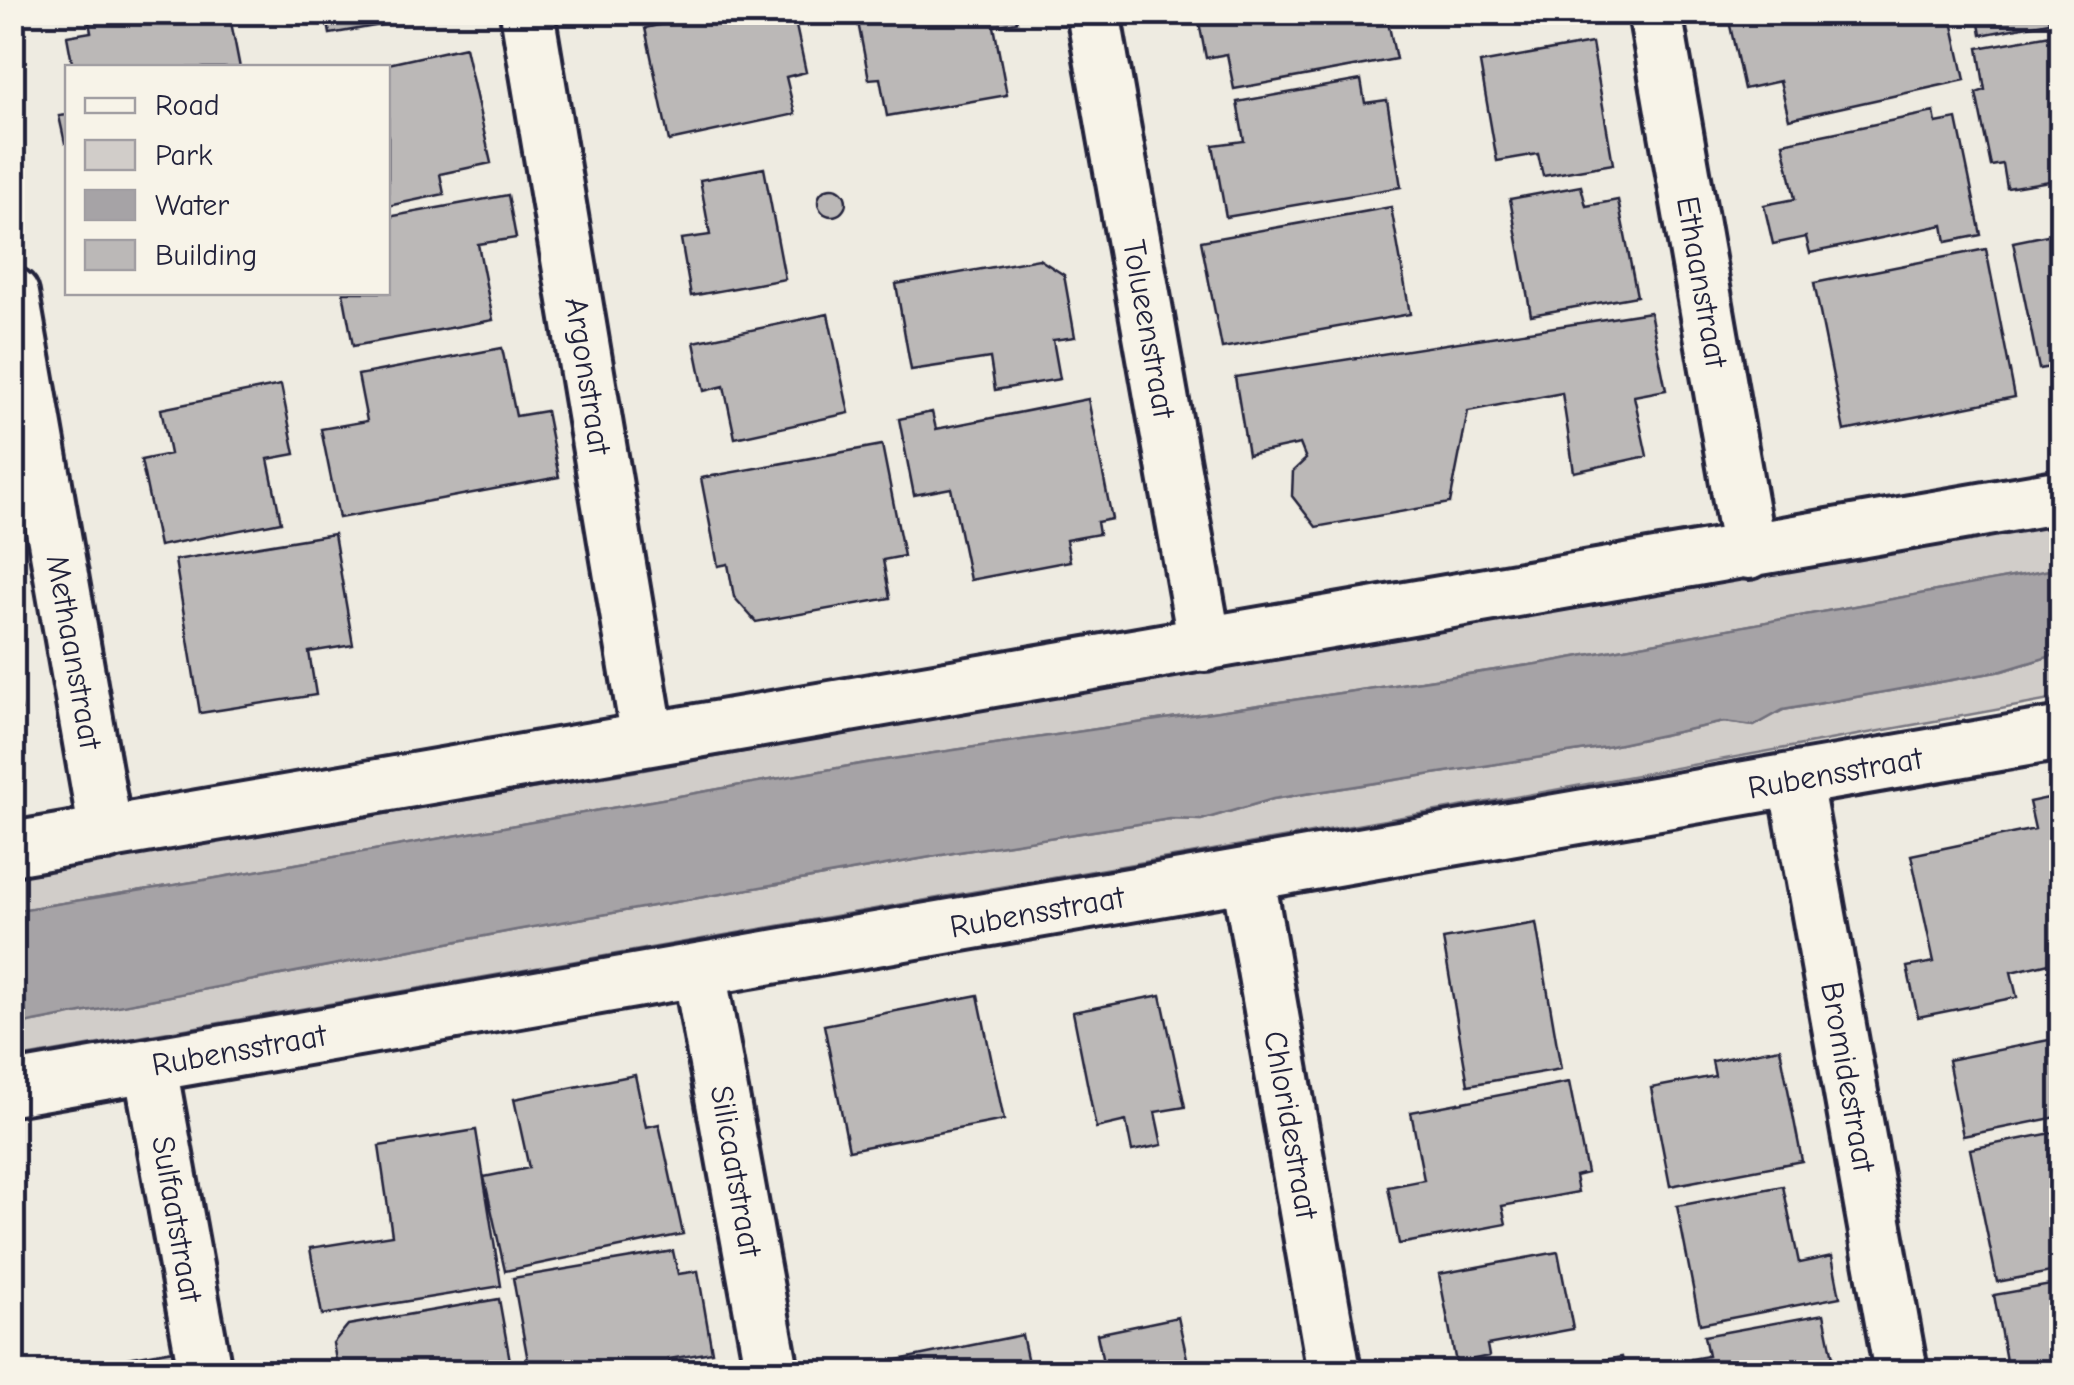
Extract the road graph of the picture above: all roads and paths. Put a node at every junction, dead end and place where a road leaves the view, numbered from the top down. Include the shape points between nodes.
1 (527, 12) edge
2 (1093, 12) edge
3 (1655, 12) edge
4 (12, 294) edge
5 (2062, 496) edge
6 (1748, 552) junction
7 (1204, 645) junction
8 (2062, 733) edge
9 (648, 740) junction
10 (1796, 780) junction
11 (106, 834) junction
12 (12, 849) edge
13 (1248, 876) junction
14 (699, 970) junction
15 (150, 1066) junction
16 (12, 1089) edge
17 (205, 1372) edge
18 (772, 1372) edge
19 (1334, 1372) edge
20 (1901, 1372) edge

1 - 9 street, Argonstraat
2 - 7 street, Tolueenstraat
3 - 6 street, Ethaanstraat
4 - 11 street, Methaanstraat
5 - 6 street
6 - 7 street
7 - 9 street
8 - 10 street, Rubensstraat
9 - 11 street
10 - 13 street, Rubensstraat
10 - 20 street, Bromidestraat
11 - 12 street
13 - 14 street, Rubensstraat
13 - 19 street, Chloridestraat
14 - 15 street, Rubensstraat
14 - 18 street, Silicaatstraat
15 - 16 street, Rubensstraat
15 - 17 street, Sulfaatstraat

